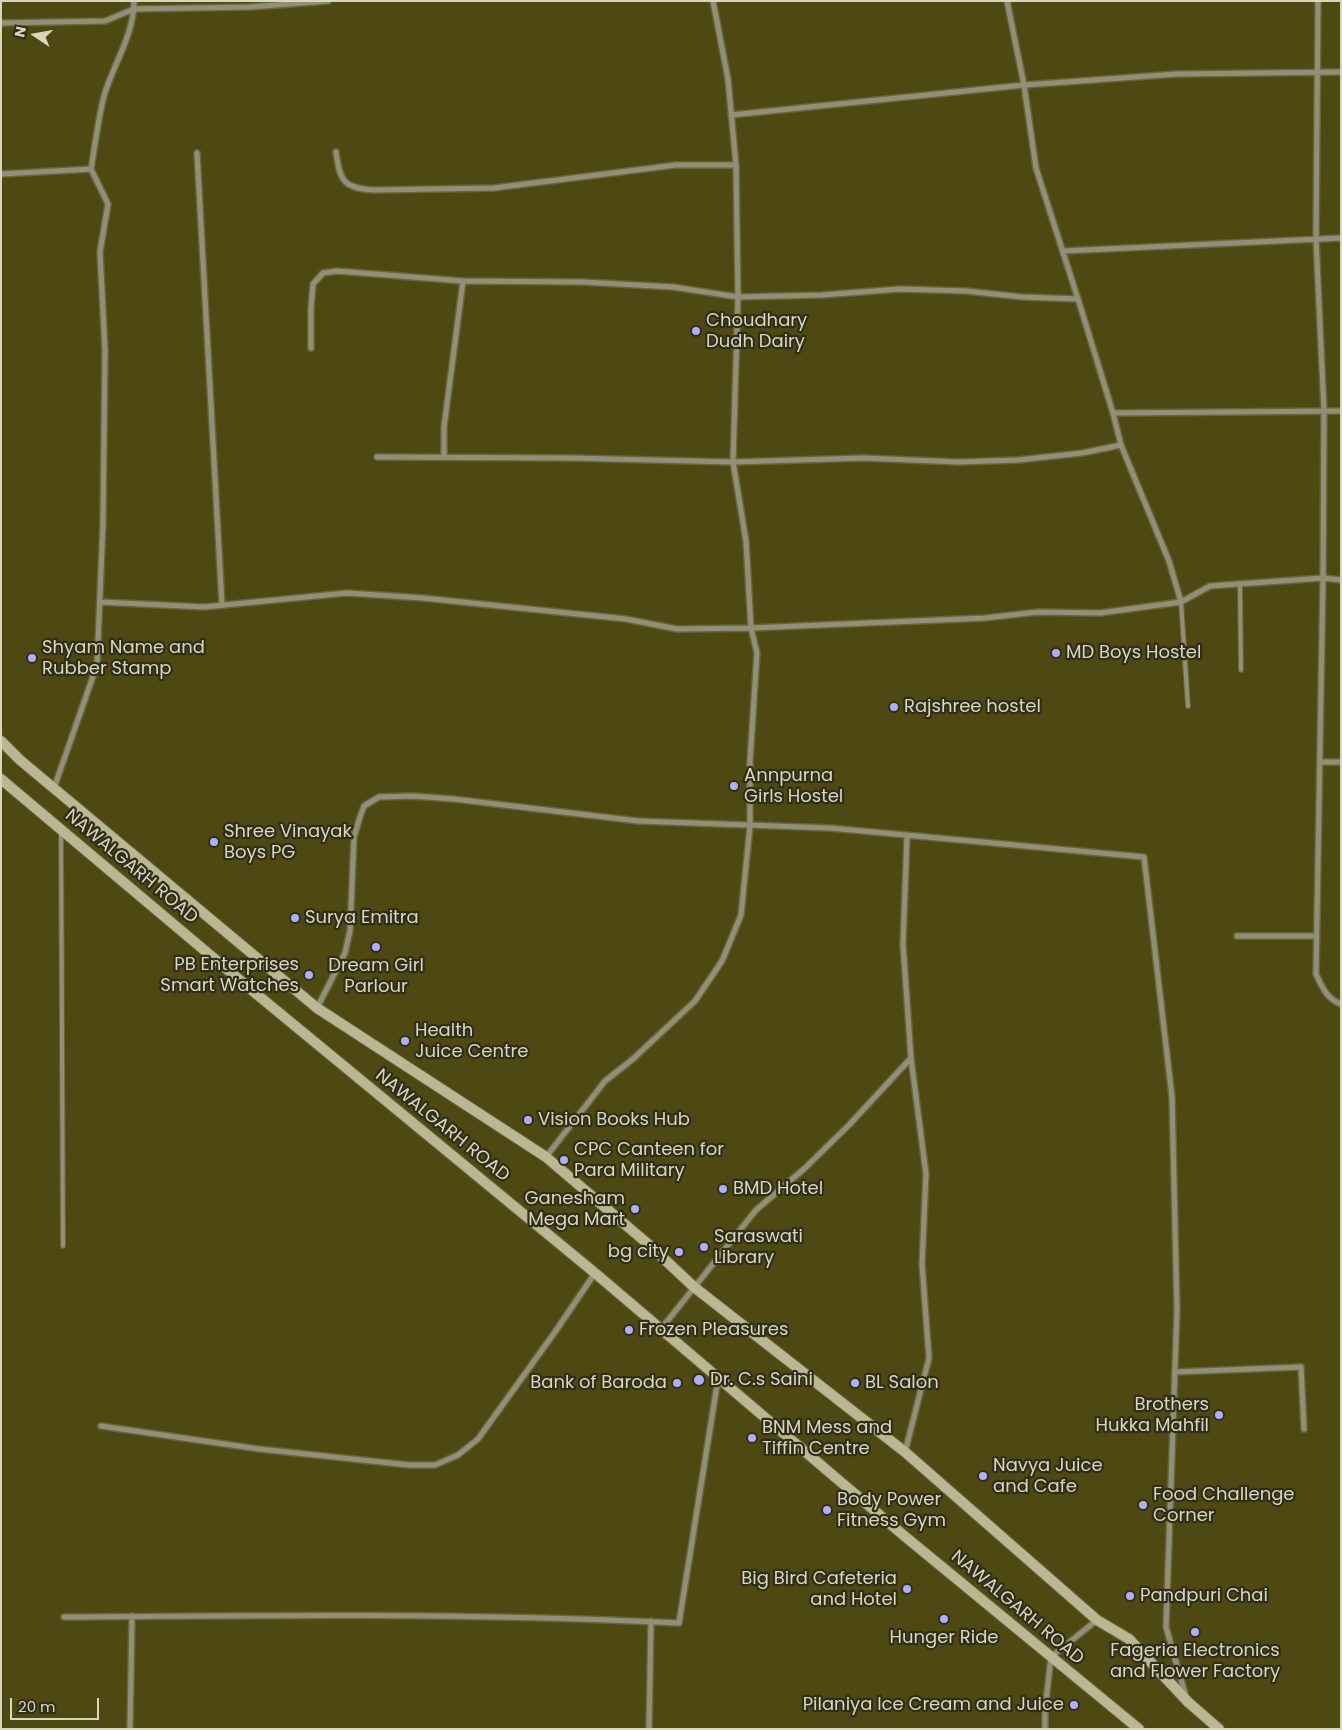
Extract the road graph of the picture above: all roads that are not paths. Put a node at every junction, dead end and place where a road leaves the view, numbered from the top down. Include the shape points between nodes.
1 (134, 1) edge
2 (328, 1) edge
3 (713, 1) edge
4 (1007, 1) edge
5 (1318, 1) edge
6 (134, 10) junction
7 (1, 23) edge
8 (1318, 72) junction
9 (1341, 72) edge
10 (1024, 86) junction
11 (731, 115) junction
12 (336, 152) dead end
13 (197, 153) dead end
14 (736, 164) junction
15 (91, 169) junction
16 (1, 174) edge
17 (1341, 238) edge
18 (1316, 239) junction
19 (1063, 251) junction
20 (463, 282) junction
21 (738, 297) junction
22 (1078, 299) junction
23 (311, 348) dead end
24 (1324, 411) junction
25 (1341, 411) edge
26 (1114, 413) junction
27 (1122, 445) junction
28 (377, 457) dead end
29 (444, 457) junction
30 (733, 462) junction
31 (1323, 578) junction
32 (1341, 580) edge
33 (1240, 584) junction
34 (100, 602) junction
35 (1181, 602) junction
36 (222, 604) junction
37 (751, 628) junction
38 (1241, 670) dead end
39 (1188, 706) dead end
40 (1, 740) edge
41 (1320, 762) junction
42 (1341, 762) edge
43 (1, 779) edge
44 (54, 788) junction
45 (750, 826) junction
46 (61, 829) junction
47 (907, 836) junction
48 (1237, 936) dead end
49 (1317, 936) junction
50 (1341, 1004) edge
51 (318, 1008) junction
52 (911, 1058) junction
53 (546, 1157) junction
54 (63, 1246) dead end
55 (595, 1273) junction
56 (694, 1287) junction
57 (661, 1329) junction
58 (1175, 1372) junction
59 (719, 1378) junction
60 (101, 1426) dead end
61 (1304, 1429) dead end
62 (905, 1452) junction
63 (132, 1616) junction
64 (64, 1617) dead end
65 (1097, 1620) junction
66 (651, 1621) junction
67 (1051, 1657) junction
68 (1188, 1702) junction
69 (130, 1729) edge
70 (649, 1729) edge
71 (1045, 1729) edge
72 (1139, 1729) edge
73 (1219, 1729) edge

1 - 6 street
2 - 6 street
3 - 11 street
4 - 10 street
5 - 8 street
6 - 7 street via 105,21
6 - 15 street via 104,96
8 - 9 street
8 - 10 street via 1177,74
8 - 18 street
10 - 11 street
10 - 19 street via 1036,168
11 - 14 street
12 - 14 street via 344,182 360,189 374,190 494,188 676,165
13 - 36 street
14 - 21 street
15 - 16 street
15 - 34 street via 108,204 100,252 106,350
17 - 18 street
18 - 19 street
18 - 24 street
19 - 22 street
20 - 21 street via 583,282 674,287
20 - 23 street via 337,271 323,273 313,284
20 - 29 street via 444,427
21 - 22 street via 900,289
21 - 30 street
22 - 26 street
24 - 25 street
24 - 26 street
24 - 31 street
26 - 27 street
27 - 30 street via 1018,460 958,462 864,458
27 - 35 street via 1169,561
28 - 29 street
29 - 30 street
30 - 37 street via 746,540
31 - 32 street
31 - 33 street
31 - 41 street
33 - 35 street via 1210,586
33 - 38 lane
34 - 36 street via 204,607
34 - 44 street via 97,665
35 - 37 street via 1100,612 1038,612 985,618
35 - 39 lane
36 - 37 street via 347,593 626,619 677,629
37 - 45 street via 757,653 750,761
40 - 44 street
41 - 42 street
41 - 49 street
43 - 46 street, NAWALGARH ROAD
44 - 51 street
45 - 47 street via 830,828
45 - 51 street via 638,821 412,796 379,797 364,806 354,837 350,931 345,953
45 - 53 street via 741,915 722,961 694,1001 605,1081
46 - 54 lane
46 - 55 street, NAWALGARH ROAD
47 - 52 street via 903,944
47 - 58 street via 1144,857 1172,1097 1177,1310
48 - 49 street
49 - 50 street via 1316,974 1333,1002
51 - 53 street
52 - 56 street via 849,1125 756,1210
52 - 62 street via 926,1174 922,1264 930,1358
53 - 56 street
55 - 57 street, NAWALGARH ROAD
55 - 60 street via 478,1439 458,1455 435,1465 268,1450
56 - 57 street
56 - 62 street
57 - 59 street, NAWALGARH ROAD
58 - 61 street via 1301,1367
58 - 68 street via 1166,1628
59 - 66 street via 679,1623
59 - 67 street, NAWALGARH ROAD
62 - 65 street
63 - 64 street
63 - 66 street via 319,1615
63 - 69 street
65 - 67 street
65 - 68 street via 1129,1639
66 - 70 street
67 - 71 street
67 - 72 street, NAWALGARH ROAD
68 - 73 street

